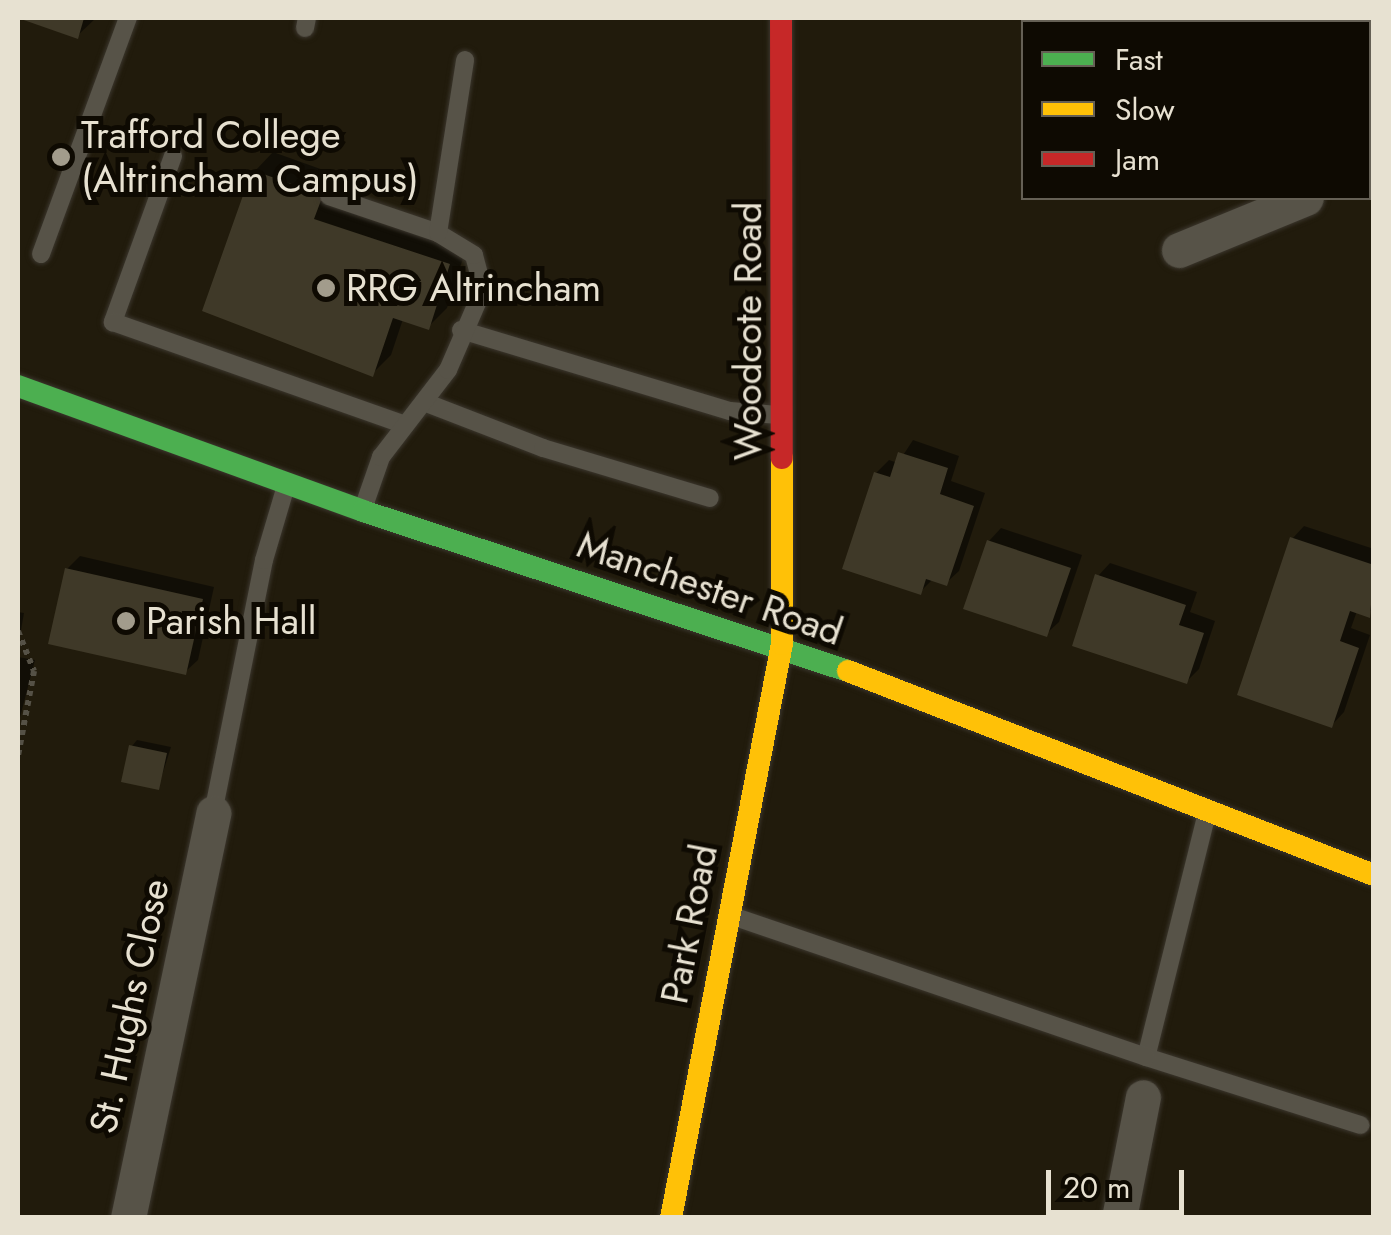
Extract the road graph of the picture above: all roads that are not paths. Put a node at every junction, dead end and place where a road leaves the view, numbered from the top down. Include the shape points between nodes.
1 (128, 18) edge
2 (781, 18) edge
3 (465, 60) dead end
4 (172, 156) dead end
5 (329, 196) dead end
6 (1301, 200) edge
7 (438, 233) junction
8 (1178, 250) dead end
9 (41, 254) dead end
10 (461, 330) junction
11 (18, 386) edge
12 (424, 402) junction
13 (784, 415) junction
14 (403, 424) junction
15 (286, 483) junction
16 (710, 498) dead end
17 (363, 511) junction
18 (782, 644) junction
19 (213, 813) joint
20 (1206, 815) junction
21 (1374, 875) edge
22 (725, 915) junction
23 (1146, 1057) junction
24 (1143, 1097) dead end
25 (1360, 1125) dead end
26 (128, 1218) edge
27 (672, 1218) edge
28 (1119, 1218) edge

1 - 9 lane
2 - 13 main road, Woodcote Road
3 - 7 lane
4 - 14 lane via 113,322
5 - 7 lane
6 - 8 street
7 - 10 lane via 474,255 483,289
10 - 12 lane via 448,370
10 - 13 lane via 730,411
11 - 15 main road, Manchester Road
12 - 14 lane
12 - 16 lane via 542,448
13 - 18 main road, Woodcote Road
14 - 17 lane via 381,457
15 - 17 main road, Manchester Road
15 - 19 lane
17 - 18 main road, Manchester Road
18 - 20 main road, Manchester Road
18 - 22 main road, Park Road
19 - 26 street, St. Hughs Close
20 - 21 main road, Manchester Road
20 - 23 lane
22 - 23 lane
22 - 27 main road, Park Road
23 - 25 lane
24 - 28 street

